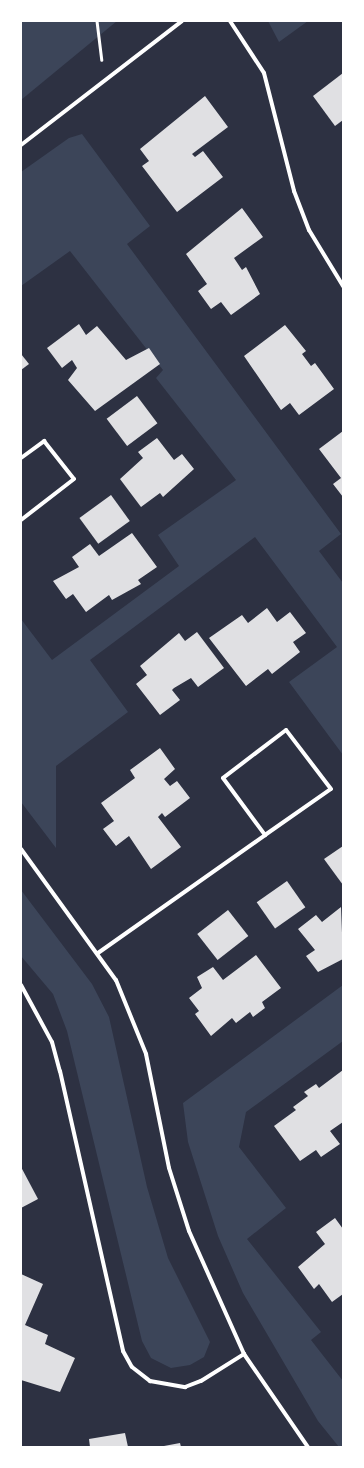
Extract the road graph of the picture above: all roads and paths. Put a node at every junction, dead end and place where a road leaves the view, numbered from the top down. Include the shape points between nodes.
1 (96, 21) edge
2 (182, 21) edge
3 (230, 21) edge
4 (105, 80) junction
5 (21, 145) edge
6 (343, 286) edge
7 (21, 458) edge
8 (21, 520) edge
9 (266, 835) junction
10 (21, 849) edge
11 (98, 953) junction
12 (21, 985) edge
13 (244, 1354) junction
14 (308, 1447) edge

1 - 4 path
2 - 4 street
3 - 6 street via 264,73 294,191 309,230
4 - 5 street
7 - 8 street via 44,441 74,479
9 - 9 street via 331,789 286,730 223,778
9 - 11 street
10 - 11 street
11 - 13 street via 116,980 137,1026 169,1168 188,1231
12 - 13 street via 52,1042 123,1351 132,1367 150,1381 185,1387 202,1381
13 - 14 street

